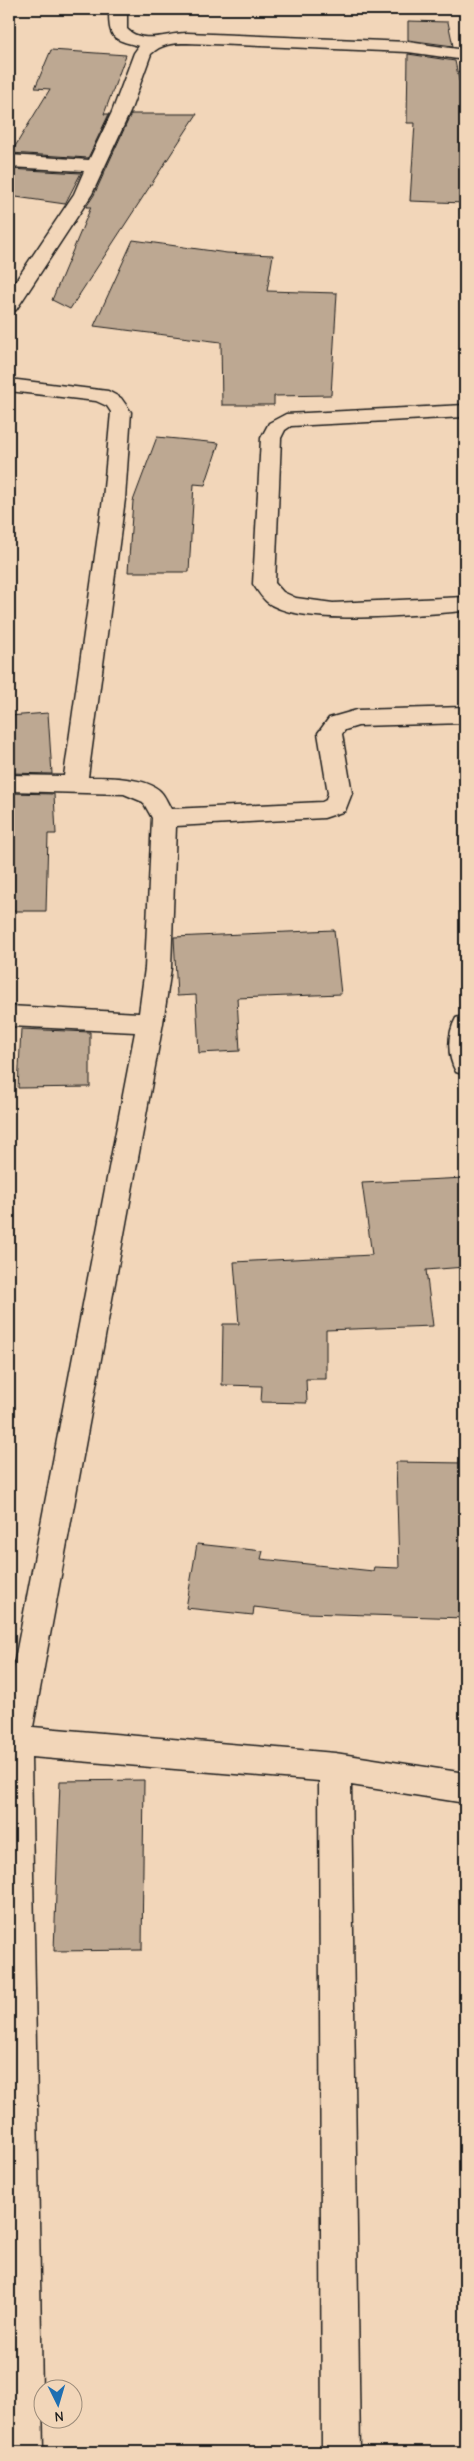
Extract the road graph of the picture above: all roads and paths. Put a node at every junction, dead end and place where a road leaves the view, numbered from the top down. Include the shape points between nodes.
1 (118, 9) edge
2 (151, 44) junction
3 (465, 55) edge
4 (9, 161) edge
5 (96, 166) junction
6 (9, 306) edge
7 (9, 385) edge
8 (465, 411) edge
9 (465, 604) edge
10 (465, 715) edge
11 (9, 782) edge
12 (76, 783) junction
13 (164, 818) junction
14 (9, 1016) edge
15 (150, 1023) junction
16 (465, 1025) edge
17 (465, 1065) edge
18 (12, 1740) edge
19 (335, 1768) junction
20 (465, 1788) edge
21 (24, 2452) edge
22 (341, 2452) edge

1 - 2 street via 118,30 125,37
2 - 3 street via 171,38 187,38 408,47
2 - 5 street via 143,53
4 - 5 street
5 - 6 street via 73,212
7 - 12 street via 101,395 114,402 121,412 114,499
8 - 9 street via 286,420 276,428 271,438 264,584 275,597 292,605 333,610
10 - 13 street via 358,718 337,724 330,733 340,794 336,805 324,810
11 - 12 street
12 - 13 street via 127,786 152,796
13 - 15 street via 158,968
14 - 15 street
15 - 18 street
16 - 17 street via 462,1036
18 - 19 street
18 - 21 street
19 - 20 street
19 - 22 street

